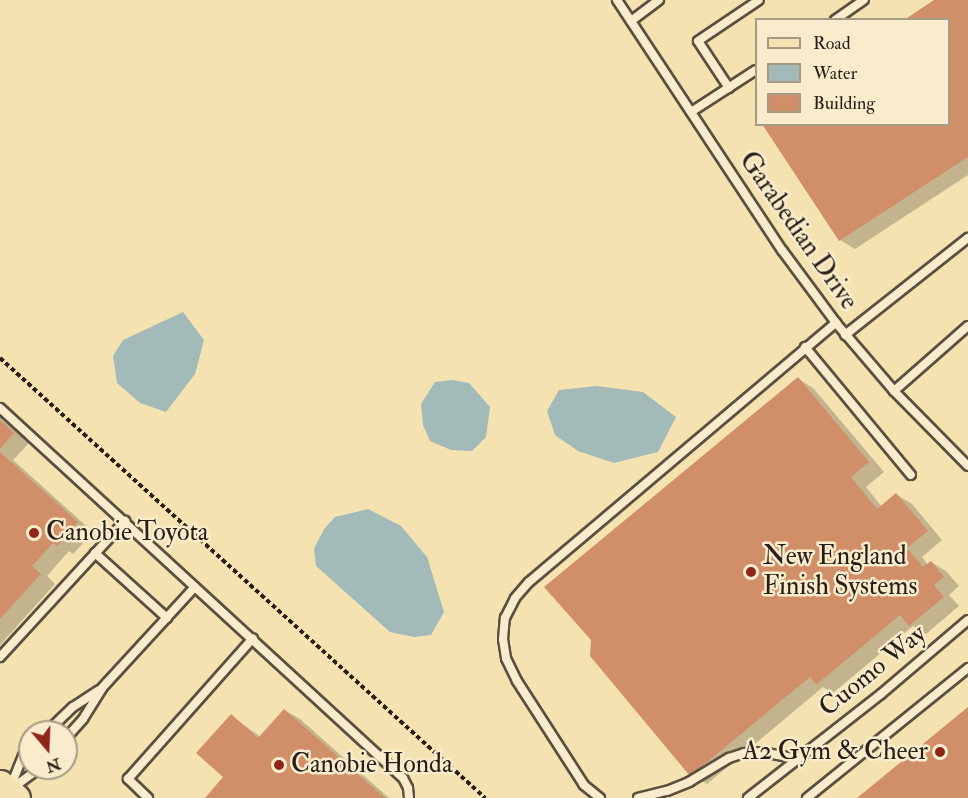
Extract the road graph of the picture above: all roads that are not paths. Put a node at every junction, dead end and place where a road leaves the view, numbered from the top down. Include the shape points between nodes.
1 (617, 0) edge
2 (659, 0) edge
3 (759, 0) edge
4 (864, 0) edge
5 (838, 18) edge
6 (631, 21) junction
7 (755, 71) edge
8 (729, 88) junction
9 (691, 112) junction
10 (968, 238) edge
11 (836, 323) junction
12 (968, 326) edge
13 (845, 335) junction
14 (805, 347) junction
15 (894, 392) junction
16 (0, 408) edge
17 (968, 466) edge
18 (911, 475) dead end
19 (125, 521) junction
20 (95, 553) junction
21 (195, 587) junction
22 (167, 618) junction
23 (968, 620) edge
24 (253, 638) junction
25 (0, 657) edge
26 (968, 668) edge
27 (102, 688) junction
28 (59, 720) edge
29 (78, 725) edge
30 (797, 759) junction
31 (18, 768) edge
32 (23, 780) edge
33 (8, 791) edge
34 (751, 797) edge
35 (148, 798) edge
36 (409, 798) edge
37 (600, 798) edge
38 (638, 798) edge
39 (807, 798) edge

1 - 6 lane, Garabedian Drive
2 - 6 lane
3 - 8 lane via 698,41
4 - 5 lane
6 - 9 lane, Garabedian Drive
7 - 8 lane
8 - 9 lane
9 - 11 lane, Garabedian Drive via 782,250
10 - 13 lane
11 - 13 lane, Garabedian Drive
11 - 14 lane
12 - 15 lane
13 - 15 lane, Garabedian Drive
14 - 18 lane
14 - 37 lane via 529,582 505,618 506,658 517,681 584,785
15 - 17 lane, Garabedian Drive
16 - 19 lane
19 - 20 lane
19 - 21 lane
20 - 22 lane
20 - 25 lane
21 - 22 lane
21 - 24 lane
22 - 27 lane
23 - 30 lane, Cuomo Way
24 - 35 lane via 128,779
24 - 36 lane via 403,778
26 - 39 lane
27 - 28 lane
27 - 29 lane
30 - 34 lane, Cuomo Way
30 - 38 lane via 762,752 744,753 689,782
31 - 33 lane
32 - 33 lane

